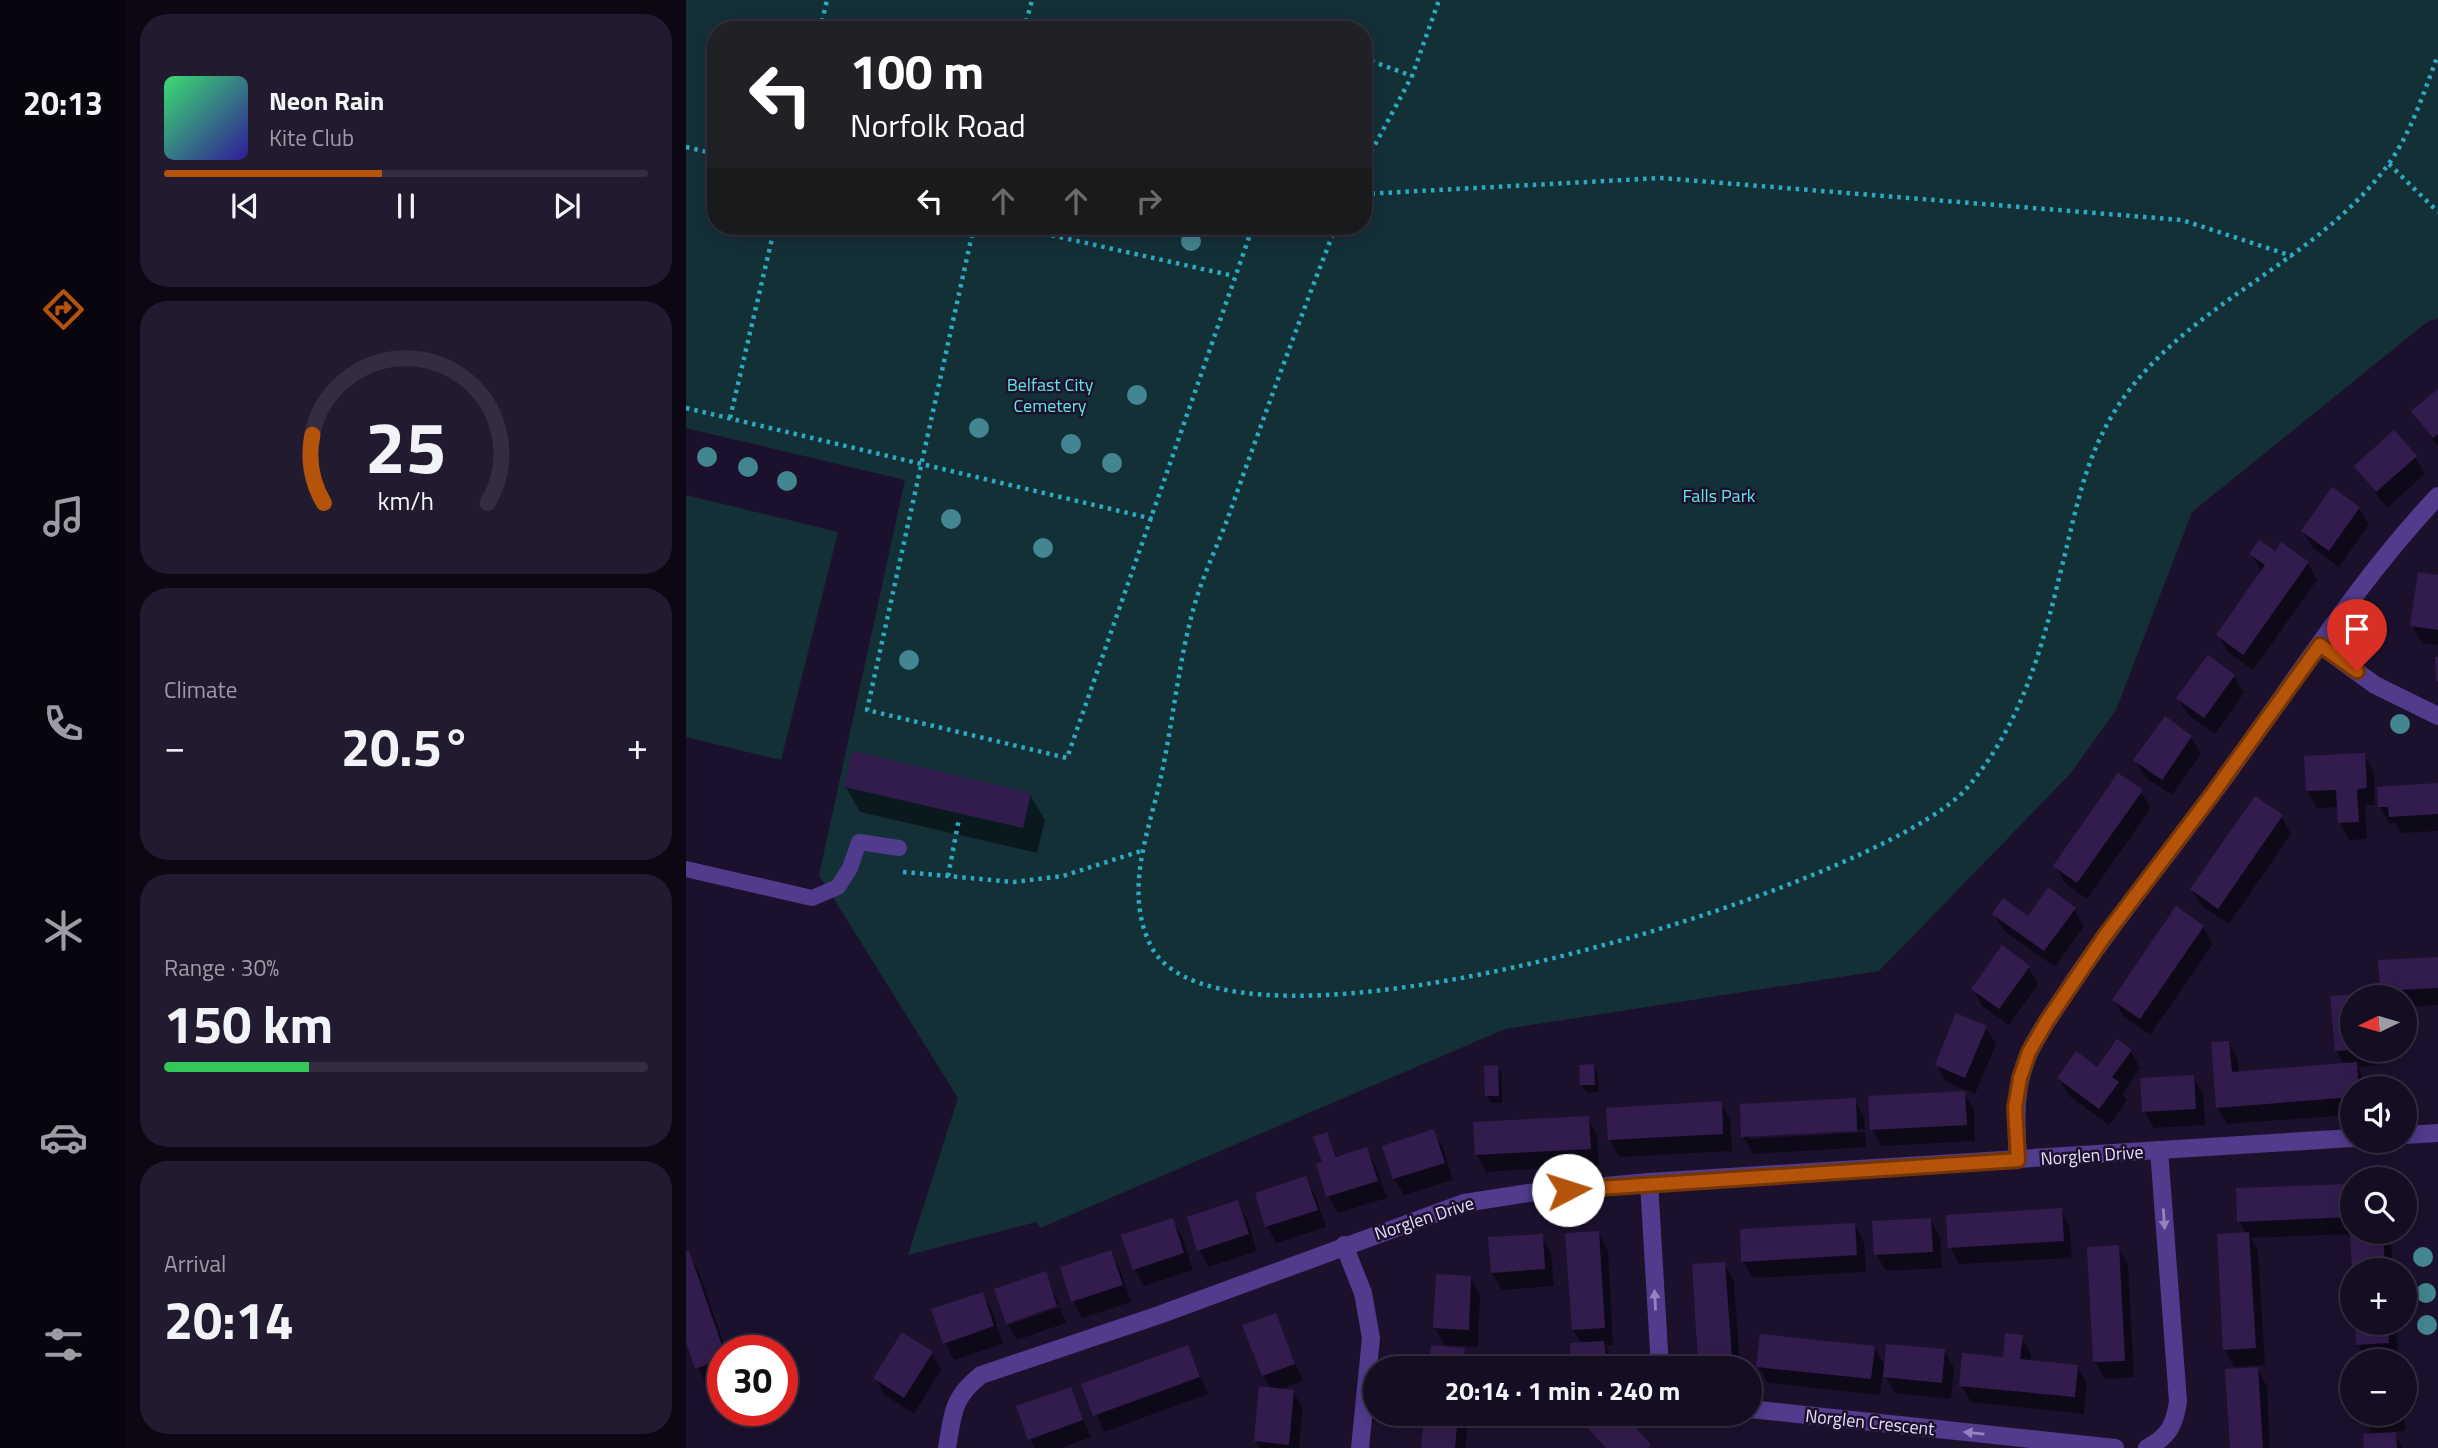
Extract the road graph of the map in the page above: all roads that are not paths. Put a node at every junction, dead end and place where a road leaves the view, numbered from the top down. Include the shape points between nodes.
1 (2438, 496) edge
2 (2320, 645) junction
3 (2438, 716) edge
4 (899, 848) dead end
5 (686, 869) edge
6 (2438, 1133) edge
7 (2417, 1134) edge
8 (2340, 1139) edge
9 (2159, 1150) junction
10 (2018, 1160) junction
11 (1649, 1182) junction
12 (1344, 1245) junction
13 (1659, 1356) edge
14 (1762, 1410) edge
15 (947, 1448) edge
16 (1360, 1448) edge
17 (2115, 1448) edge
18 (2147, 1448) edge

1 - 2 street via 2398,538
2 - 3 street via 2375,685
2 - 10 street via 2047,1021 2020,1078 2015,1108
4 - 5 lane via 859,842 838,887 812,898
6 - 7 street
8 - 9 street, Norglen Drive
9 - 10 street, Norglen Drive
9 -> 18 street via 2178,1401 2169,1432
10 - 11 street, Norglen Drive
11 - 12 street, Norglen Drive via 1464,1203
13 -> 11 street
12 - 15 street, Norglen Drive via 1159,1315 981,1375 955,1402
12 - 16 street via 1363,1293 1371,1338
17 -> 14 street, Norglen Crescent

